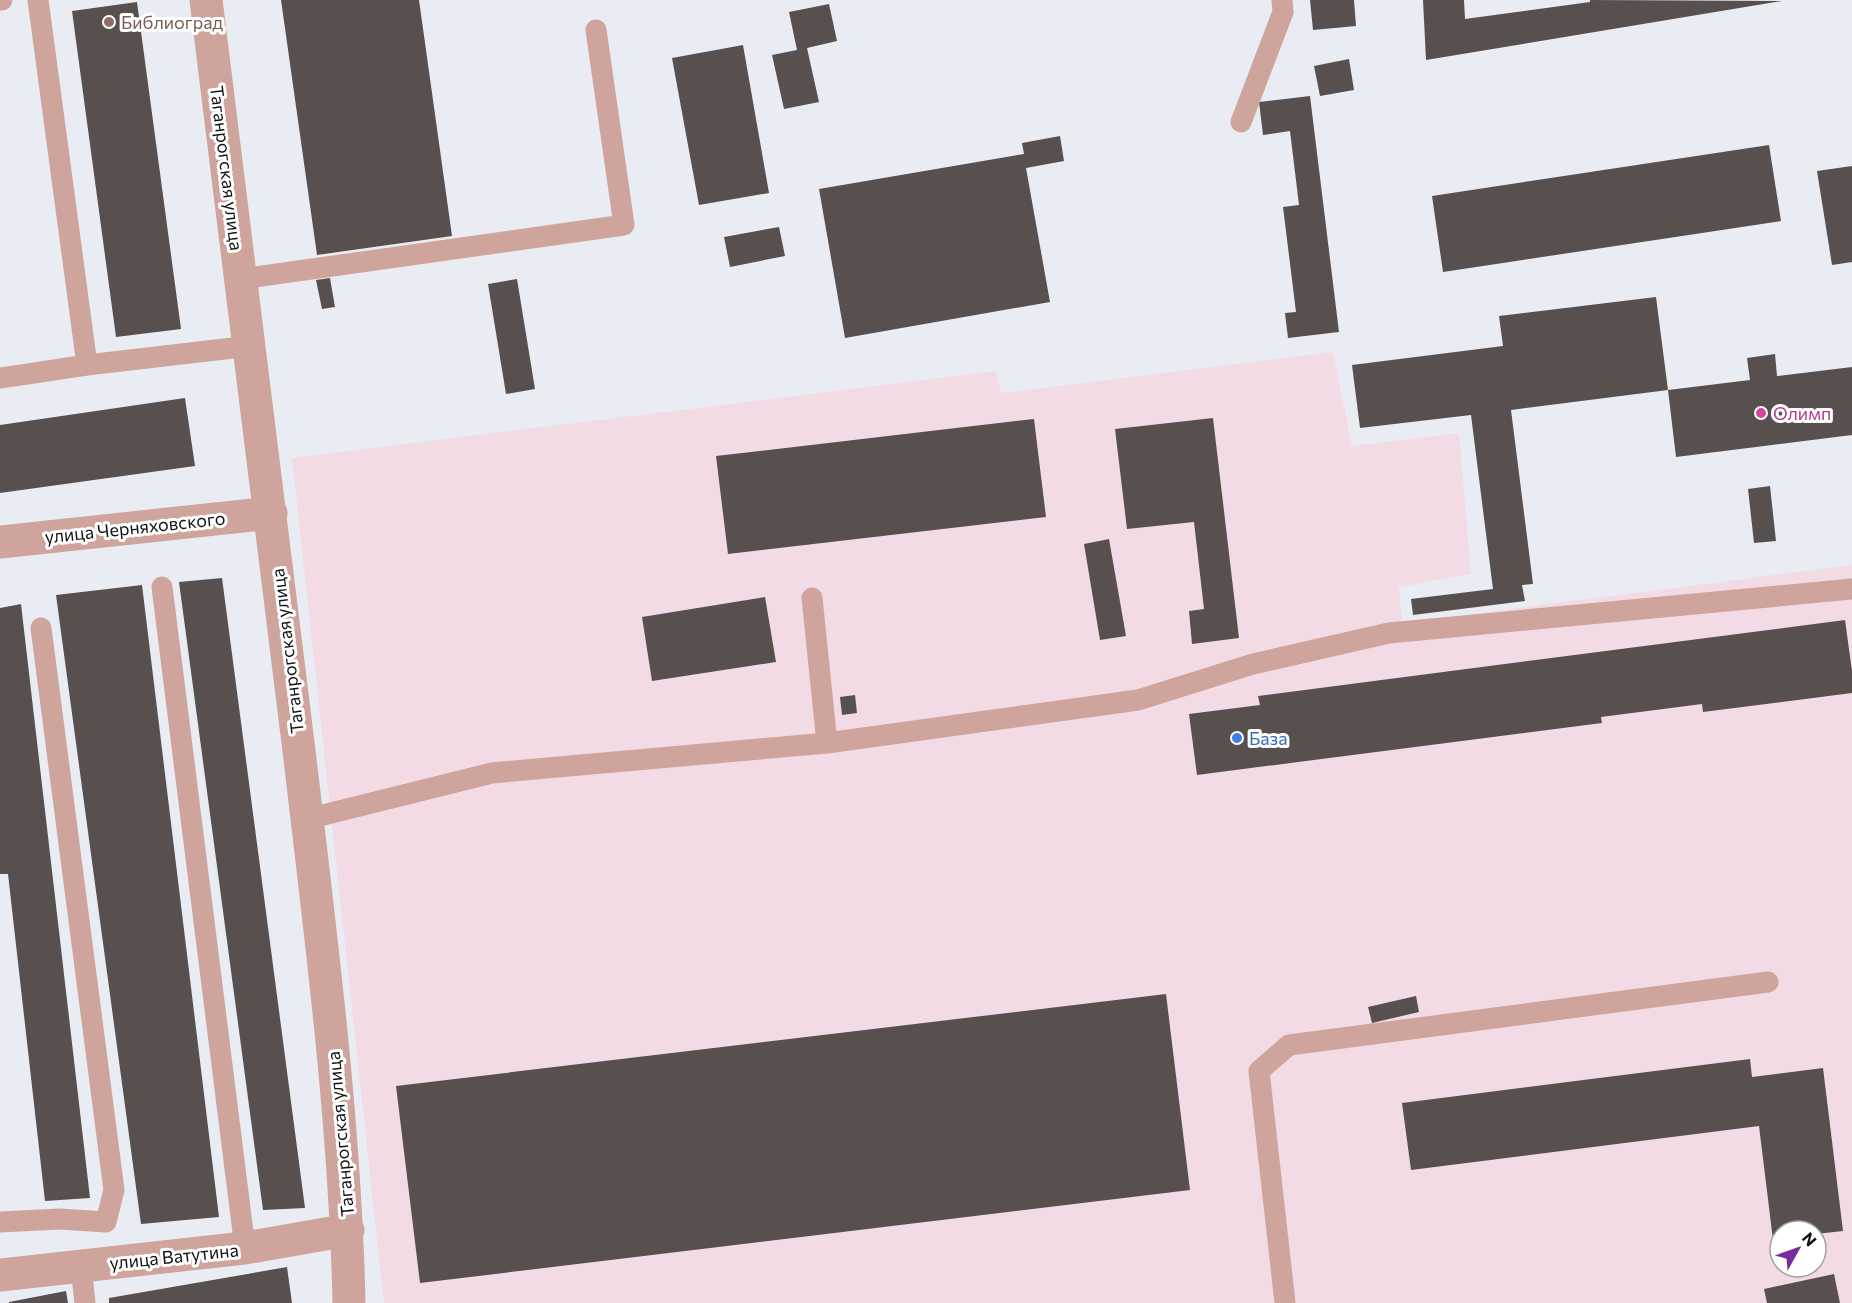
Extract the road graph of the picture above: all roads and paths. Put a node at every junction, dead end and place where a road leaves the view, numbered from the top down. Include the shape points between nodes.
1 (38, 0) edge
2 (206, 0) edge
3 (1282, 0) edge
4 (596, 30) dead end
5 (1241, 122) dead end
6 (241, 279) junction
7 (250, 346) junction
8 (87, 365) junction
9 (0, 378) edge
10 (271, 513) junction
11 (0, 542) edge
12 (162, 587) dead end
13 (1852, 589) edge
14 (812, 598) dead end
15 (41, 628) dead end
16 (827, 743) junction
17 (307, 819) junction
18 (1768, 982) dead end
19 (0, 1222) edge
20 (348, 1230) junction
21 (245, 1248) junction
22 (81, 1266) junction
23 (0, 1275) edge
24 (85, 1303) edge
25 (349, 1303) edge
26 (1285, 1303) edge

1 - 8 lane
2 - 6 street, Таганрогская улица
3 - 5 lane via 1283,12
4 - 6 lane via 624,225
6 - 7 street, Таганрогская улица
7 - 8 lane
7 - 10 street, Таганрогская улица
8 - 9 lane
10 - 11 street, улица Черняховского
10 - 17 street, Таганрогская улица
12 - 21 lane
13 - 16 lane via 1389,633 1253,663 1138,700
14 - 16 lane
15 - 19 lane via 114,1191 106,1222
16 - 17 lane via 492,773
17 - 20 street, Таганрогская улица via 330,1019
18 - 26 lane via 1289,1045 1259,1071
20 - 21 street, улица Ватутина
20 - 25 street, Таганрогская улица
21 - 22 street, улица Ватутина
22 - 23 street, улица Ватутина
22 - 24 lane

